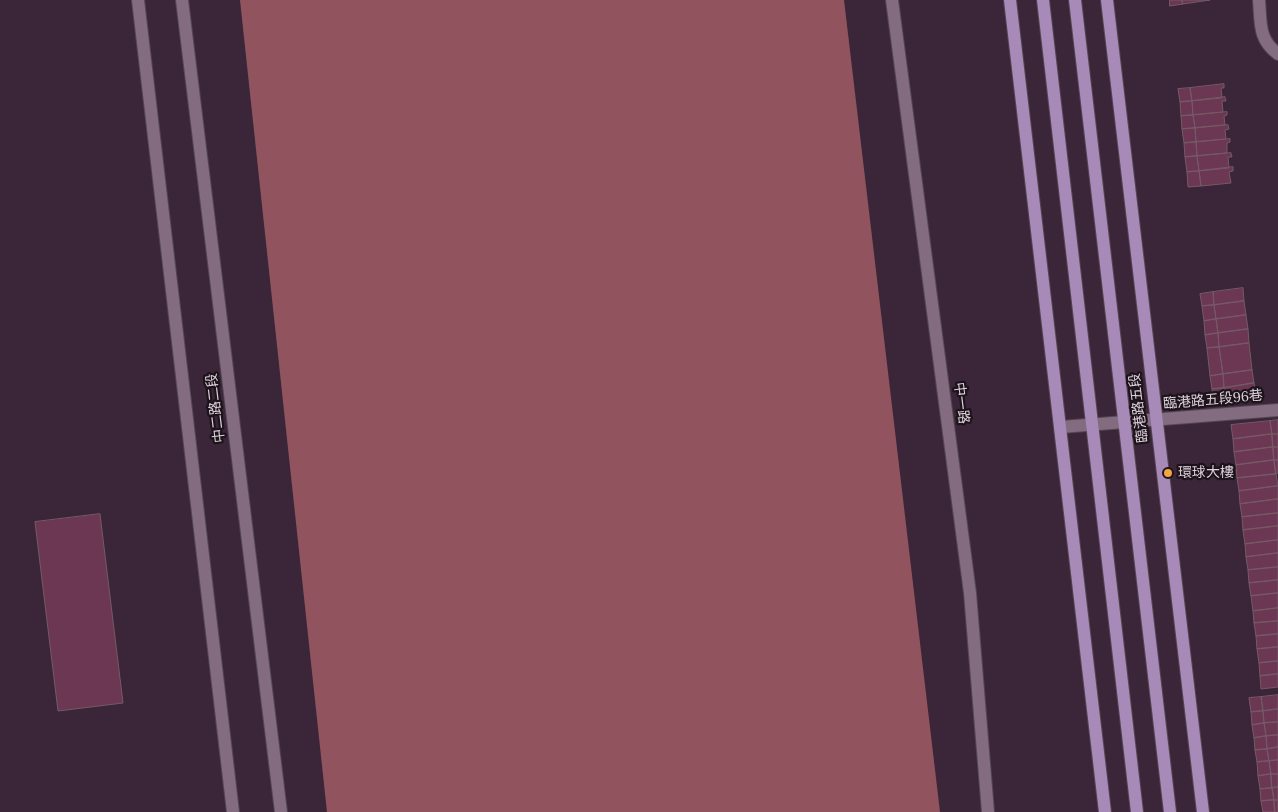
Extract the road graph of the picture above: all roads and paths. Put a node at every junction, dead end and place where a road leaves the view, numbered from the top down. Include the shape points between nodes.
1 (138, 0) edge
2 (182, 0) edge
3 (892, 0) edge
4 (1010, 0) edge
5 (1043, 0) edge
6 (1075, 0) edge
7 (1107, 0) edge
8 (1259, 0) edge
9 (1278, 54) edge
10 (1278, 410) edge
11 (1156, 420) junction
12 (1124, 422) junction
13 (1092, 425) junction
14 (1061, 427) junction
15 (233, 812) edge
16 (281, 812) edge
17 (988, 812) edge
18 (1105, 812) edge
19 (1137, 812) edge
20 (1170, 812) edge
21 (1203, 812) edge

1 - 15 street
2 - 16 street, 中二路二段
3 - 17 street, 中一路 via 970,593
4 - 14 main road
5 - 13 main road
6 - 12 main road, 臨港路五段
7 - 11 main road, 臨港路五段
8 - 9 street via 1266,43
10 - 11 street, 臨港路五段96巷
11 - 12 street, 臨港路五段96巷
11 - 21 main road, 臨港路五段
12 - 13 street, 臨港路五段96巷
12 - 20 main road, 臨港路五段
13 - 14 street, 臨港路五段96巷
13 - 19 main road
14 - 18 main road

